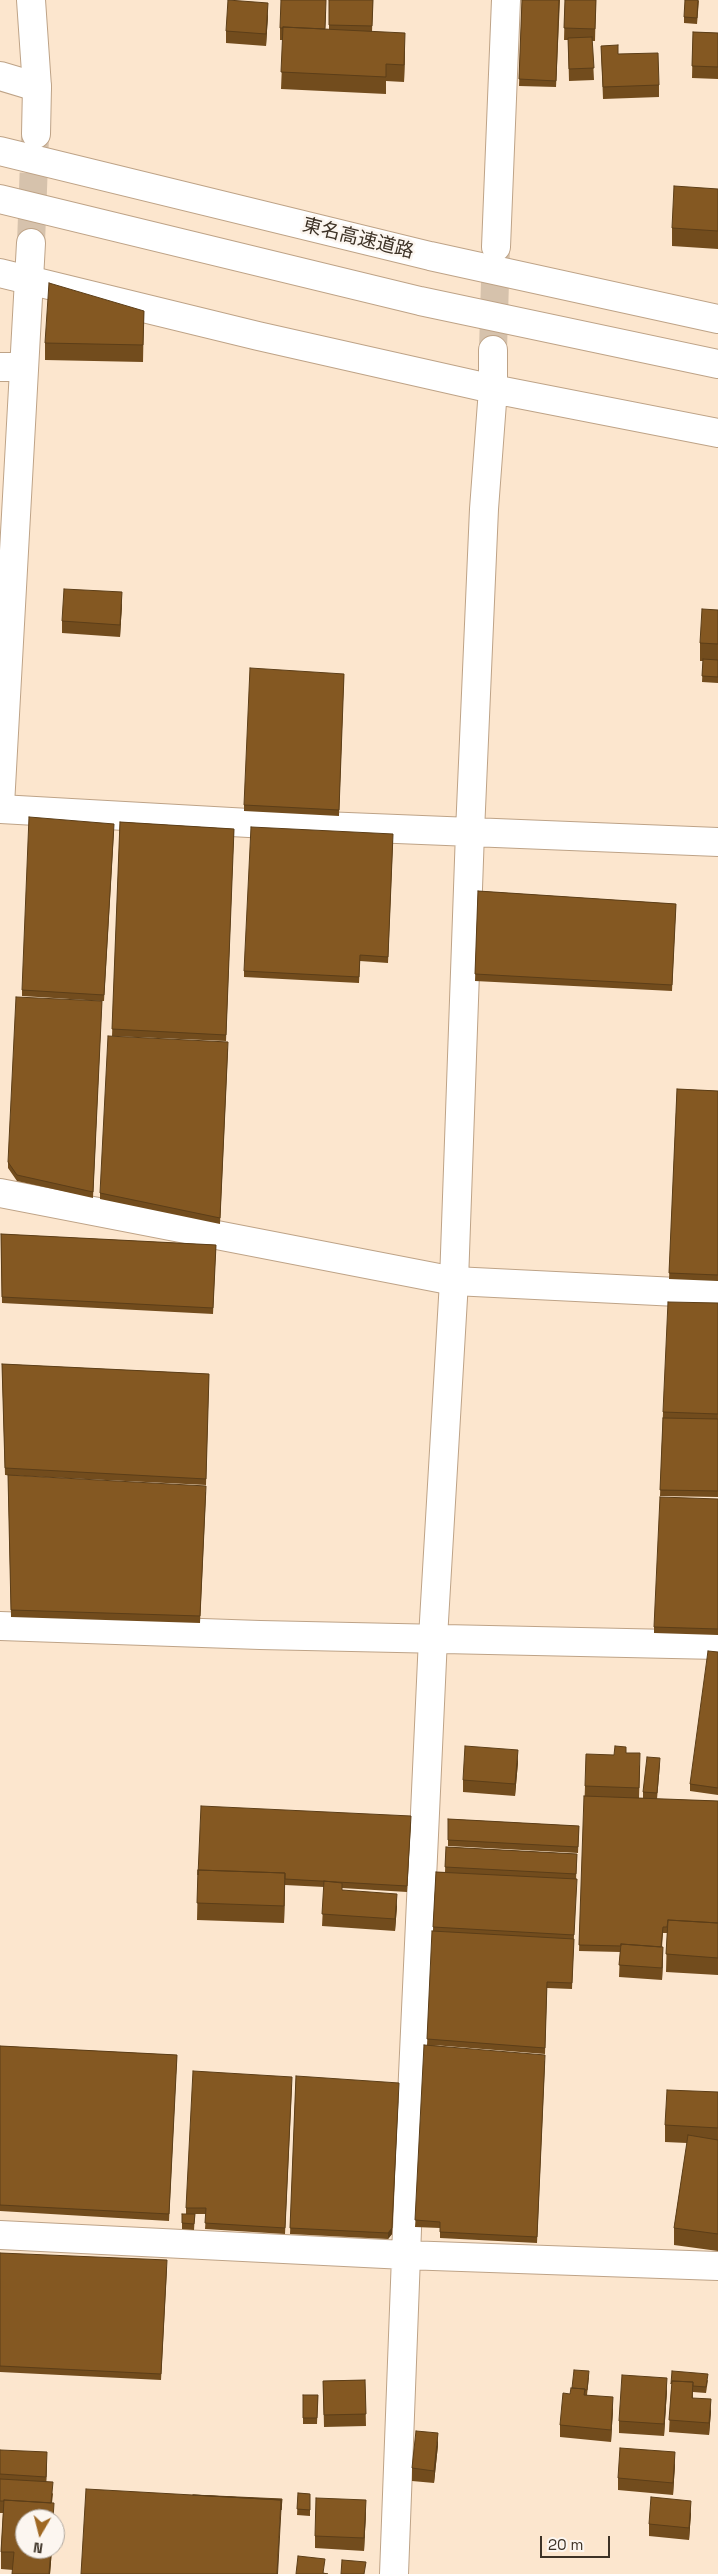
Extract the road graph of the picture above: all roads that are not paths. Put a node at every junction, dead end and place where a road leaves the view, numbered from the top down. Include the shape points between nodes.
1 (31, 0) edge
2 (506, 0) edge
3 (0, 76) edge
4 (37, 87) junction
5 (36, 134) tunnel mouth
6 (0, 151) edge
7 (0, 200) edge
8 (31, 243) tunnel mouth
9 (496, 247) tunnel mouth
10 (0, 272) edge
11 (29, 280) junction
12 (718, 319) edge
13 (493, 350) tunnel mouth
14 (718, 364) edge
15 (12, 367) edge
16 (493, 389) junction
17 (718, 433) edge
18 (4, 674) edge
19 (0, 805) edge
20 (0, 809) edge
21 (470, 832) junction
22 (718, 842) edge
23 (0, 1194) edge
24 (454, 1281) junction
25 (718, 1294) edge
26 (0, 1626) edge
27 (433, 1638) junction
28 (718, 1645) edge
29 (0, 2235) edge
30 (405, 2255) junction
31 (718, 2266) edge
32 (394, 2574) edge

1 - 4 main road
2 - 9 main road
3 - 4 main road
4 - 5 main road
6 - 12 main road, 東名高速道路 via 430,256
7 - 14 main road via 420,301
8 - 11 main road
10 - 11 main road
11 - 15 main road
11 - 16 main road
13 - 16 main road
15 - 18 main road
16 - 17 main road
16 - 21 main road via 484,509
18 - 19 main road
20 - 21 main road
21 - 22 main road
21 - 24 main road
23 - 24 main road
24 - 25 main road
24 - 27 main road
26 - 27 main road
27 - 28 main road
27 - 30 main road
29 - 30 main road
30 - 31 main road
30 - 32 main road

